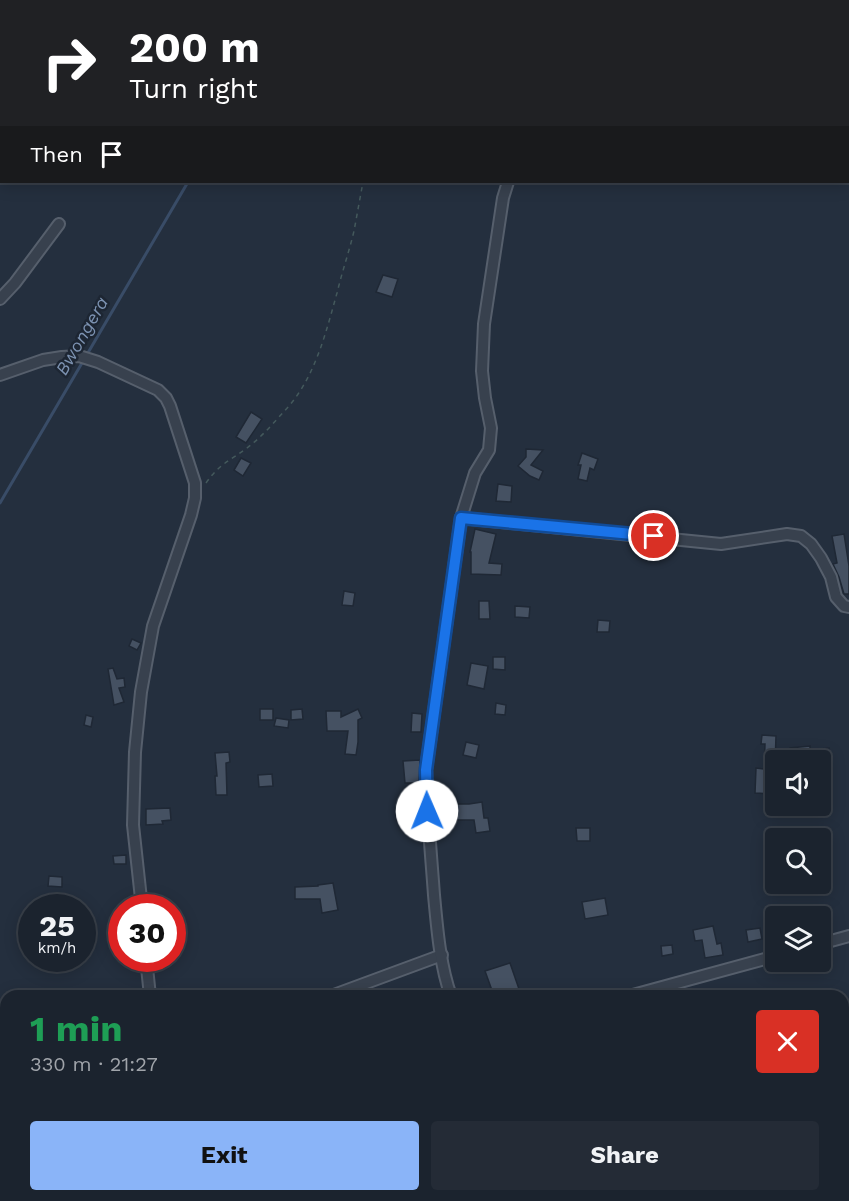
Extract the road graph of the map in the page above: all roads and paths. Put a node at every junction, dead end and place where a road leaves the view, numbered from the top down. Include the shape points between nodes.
1 (363, 183) edge
2 (508, 183) edge
3 (59, 224) dead end
4 (0, 300) edge
5 (0, 375) edge
6 (195, 498) junction
7 (461, 518) junction
8 (849, 606) edge
9 (140, 894) edge
10 (849, 936) edge
11 (831, 941) edge
12 (442, 955) junction
13 (765, 959) edge
14 (148, 972) edge
15 (150, 990) edge
16 (347, 990) edge
17 (449, 990) edge
18 (656, 990) edge

1 - 6 path via 330,318 308,378 276,420 246,449 213,472
2 - 7 street via 484,324 482,371 491,428 489,450 476,473
3 - 4 street
5 - 6 street via 43,360 80,356 158,390 166,398 189,462
6 - 9 street via 153,626 141,692 133,825
7 - 8 street via 721,544 787,534 801,536 821,558 836,597
7 - 12 street via 426,770
10 - 11 street
12 - 16 street
12 - 17 street
13 - 18 street
14 - 15 street

